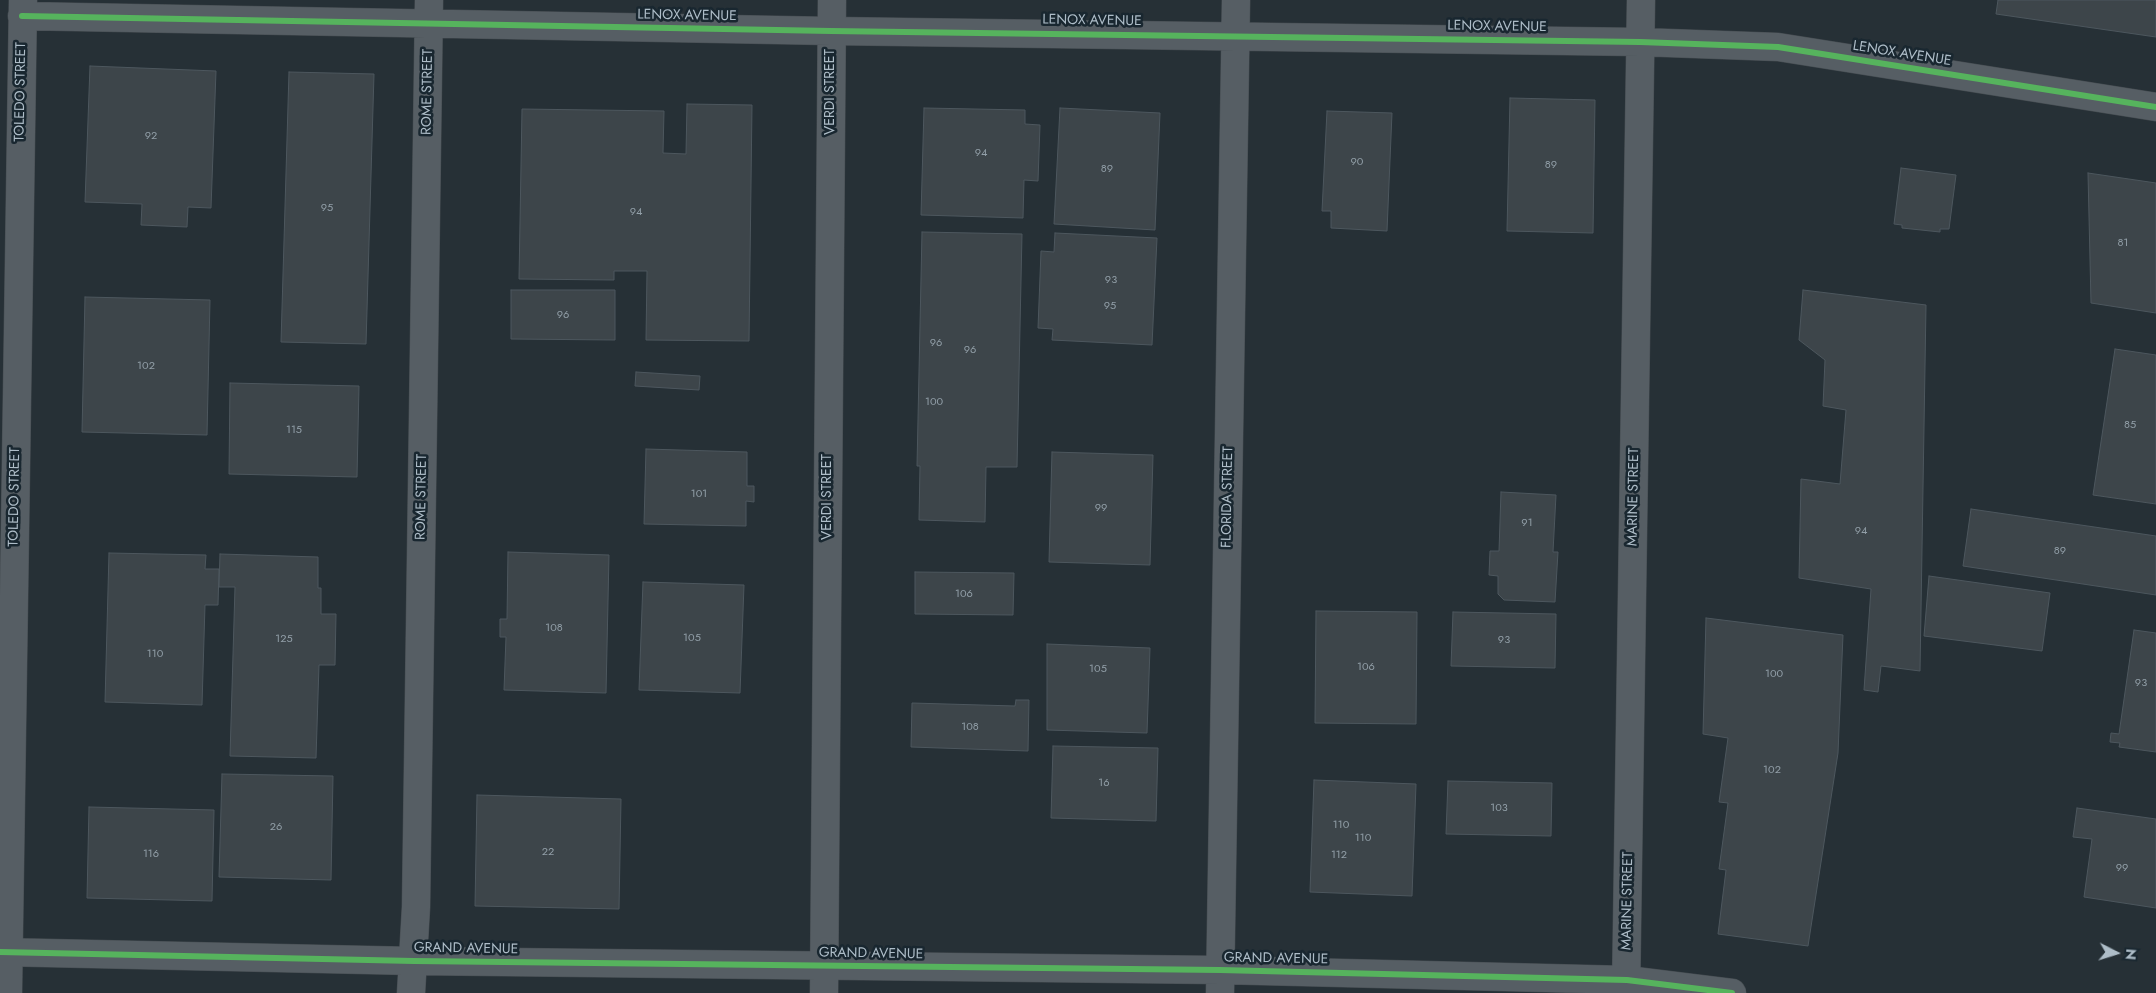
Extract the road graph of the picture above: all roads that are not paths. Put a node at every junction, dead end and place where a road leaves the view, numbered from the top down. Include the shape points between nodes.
1 (832, 0) edge
2 (1236, 0) edge
3 (1641, 0) edge
4 (23, 8) edge
5 (429, 12) edge
6 (831, 31) junction
7 (1236, 35) junction
8 (1640, 42) junction
9 (2156, 108) edge
10 (4, 953) edge
11 (414, 961) junction
12 (825, 966) junction
13 (1220, 981) edge
14 (1626, 986) edge
15 (8, 993) edge
16 (411, 993) edge
17 (824, 993) edge
18 (1732, 993) edge

1 - 6 street, VERDI STREET
2 - 7 street, FLORIDA STREET
3 - 8 street, MARINE STREET
4 - 5 street, LENOX AVENUE
4 - 10 street, TOLEDO STREET
5 - 6 street, LENOX AVENUE
5 - 11 street, ROME STREET
6 - 7 street, LENOX AVENUE
6 - 12 street, VERDI STREET
7 - 8 street, LENOX AVENUE
7 - 13 street, FLORIDA STREET
8 - 9 street, LENOX AVENUE via 1778,47
8 - 14 street, MARINE STREET
10 - 11 street, GRAND AVENUE
10 - 15 street, TOLEDO STREET
11 - 12 street, GRAND AVENUE
11 - 16 street, ROME STREET
12 - 13 street, GRAND AVENUE
12 - 17 street, VERDI STREET
13 - 14 street, GRAND AVENUE
14 - 18 street, GRAND AVENUE

